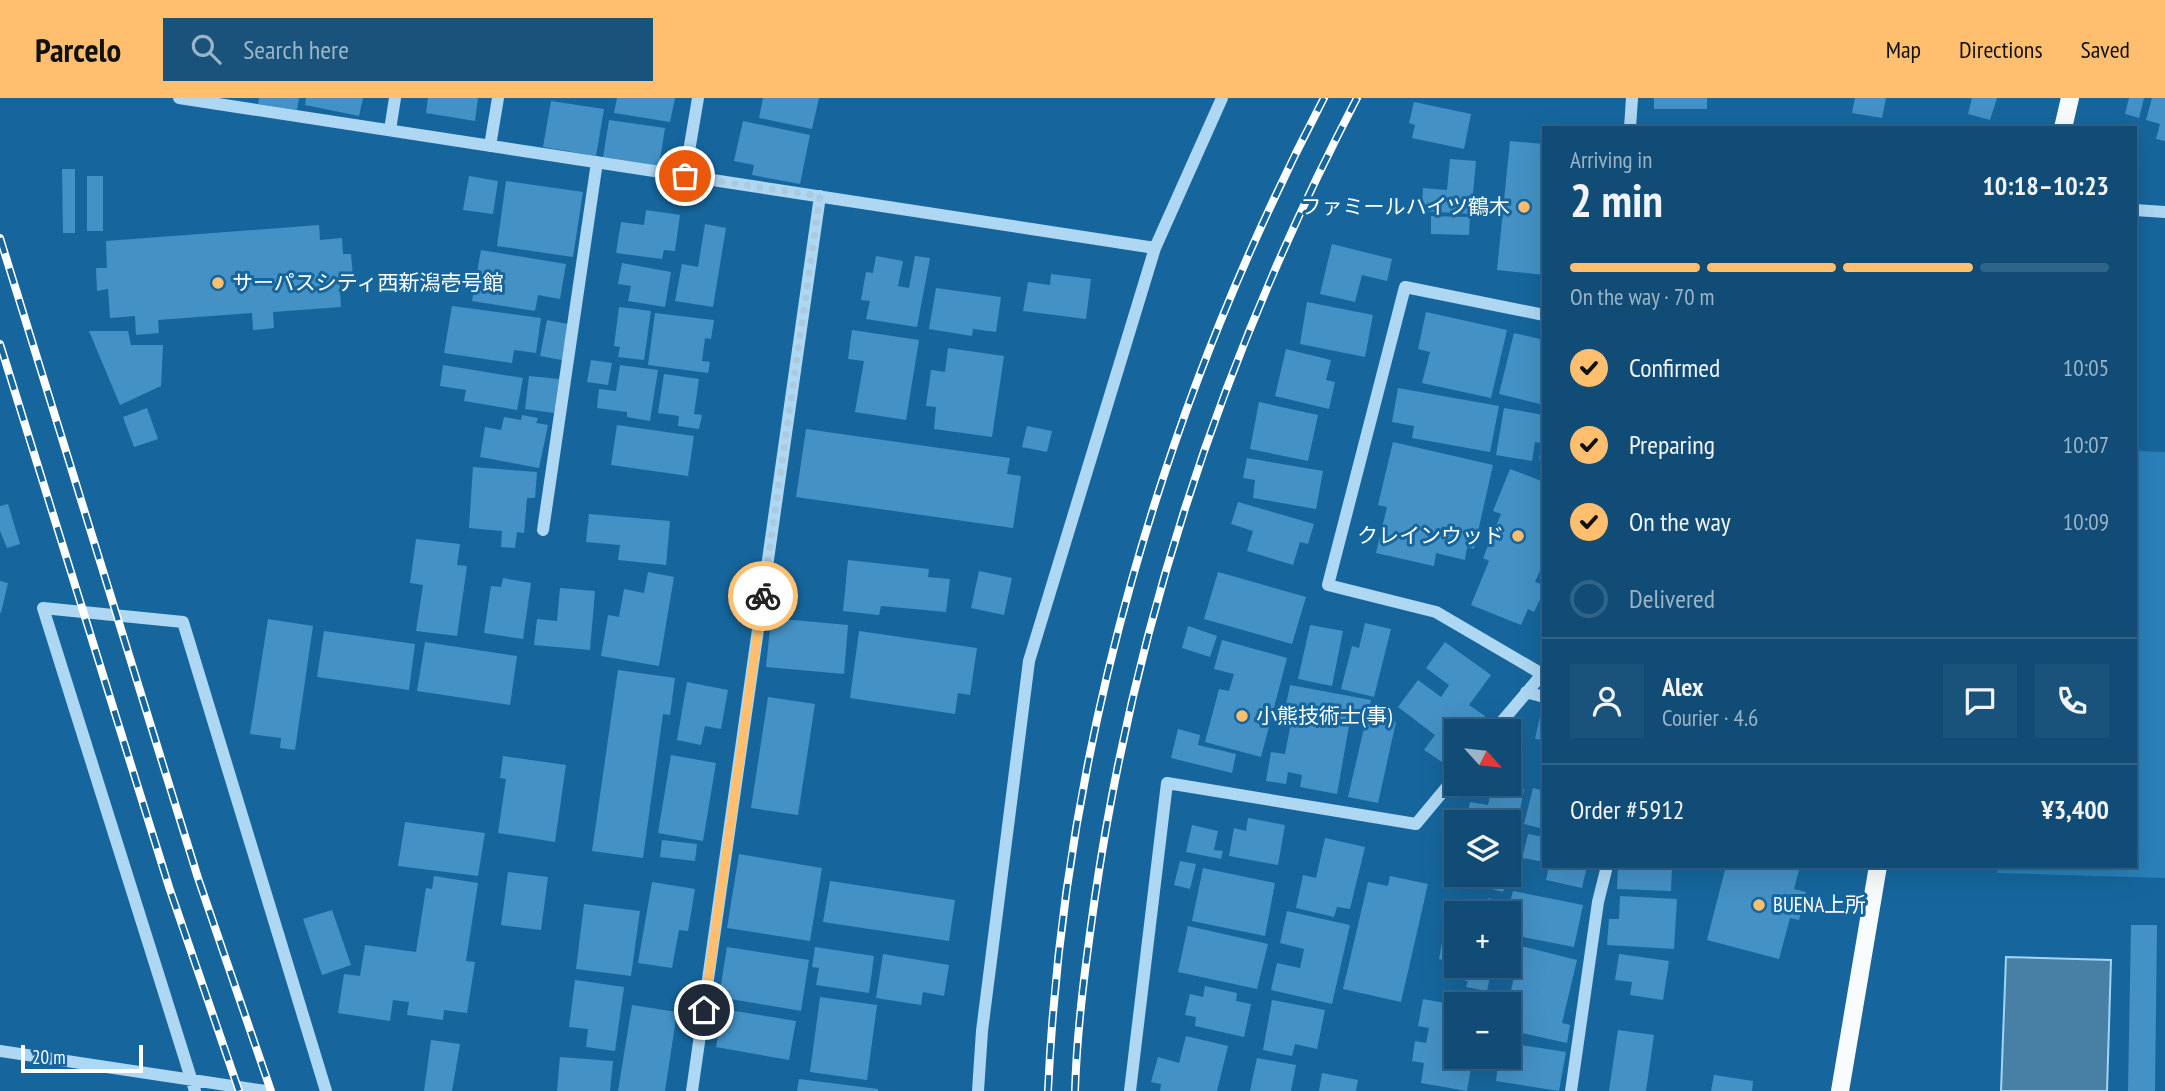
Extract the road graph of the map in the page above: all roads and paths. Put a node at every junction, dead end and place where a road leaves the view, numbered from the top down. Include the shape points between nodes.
1 (179, 98) edge
2 (395, 98) edge
3 (498, 98) edge
4 (698, 98) edge
5 (1222, 98) edge
6 (1632, 98) edge
7 (2070, 98) edge
8 (214, 101) edge
9 (1630, 126) edge
10 (2063, 126) edge
11 (390, 130) junction
12 (490, 146) junction
13 (597, 162) junction
14 (685, 176) junction
15 (820, 196) junction
16 (2137, 211) edge
17 (2165, 212) edge
18 (1155, 248) junction
19 (1542, 315) edge
20 (542, 530) dead end
21 (1542, 672) edge
22 (1542, 674) edge
23 (1527, 692) junction
24 (1542, 696) edge
25 (1504, 719) edge
26 (1444, 790) edge
27 (1606, 868) edge
28 (1878, 868) edge
29 (0, 1051) edge
30 (192, 1087) edge
31 (266, 1091) edge
32 (326, 1091) edge
33 (692, 1091) edge
34 (978, 1091) edge
35 (1130, 1091) edge
36 (1571, 1091) edge
37 (1840, 1091) edge

1 - 8 street
2 - 11 street
3 - 12 street
4 - 14 street
5 - 18 street
6 - 9 street
7 - 10 main road
8 - 11 street
11 - 12 street
12 - 13 street
13 - 14 street
13 - 20 street
14 - 15 street
15 - 18 street
15 - 33 street
16 - 17 street
18 - 34 street via 1029,661
19 - 21 street via 1405,287 1328,584 1436,611
22 - 23 street
23 - 24 street
23 - 25 street
26 - 35 street via 1416,824 1167,783
27 - 36 street
28 - 37 main road
29 - 30 street
30 - 31 street
30 - 32 street via 43,608 183,622

